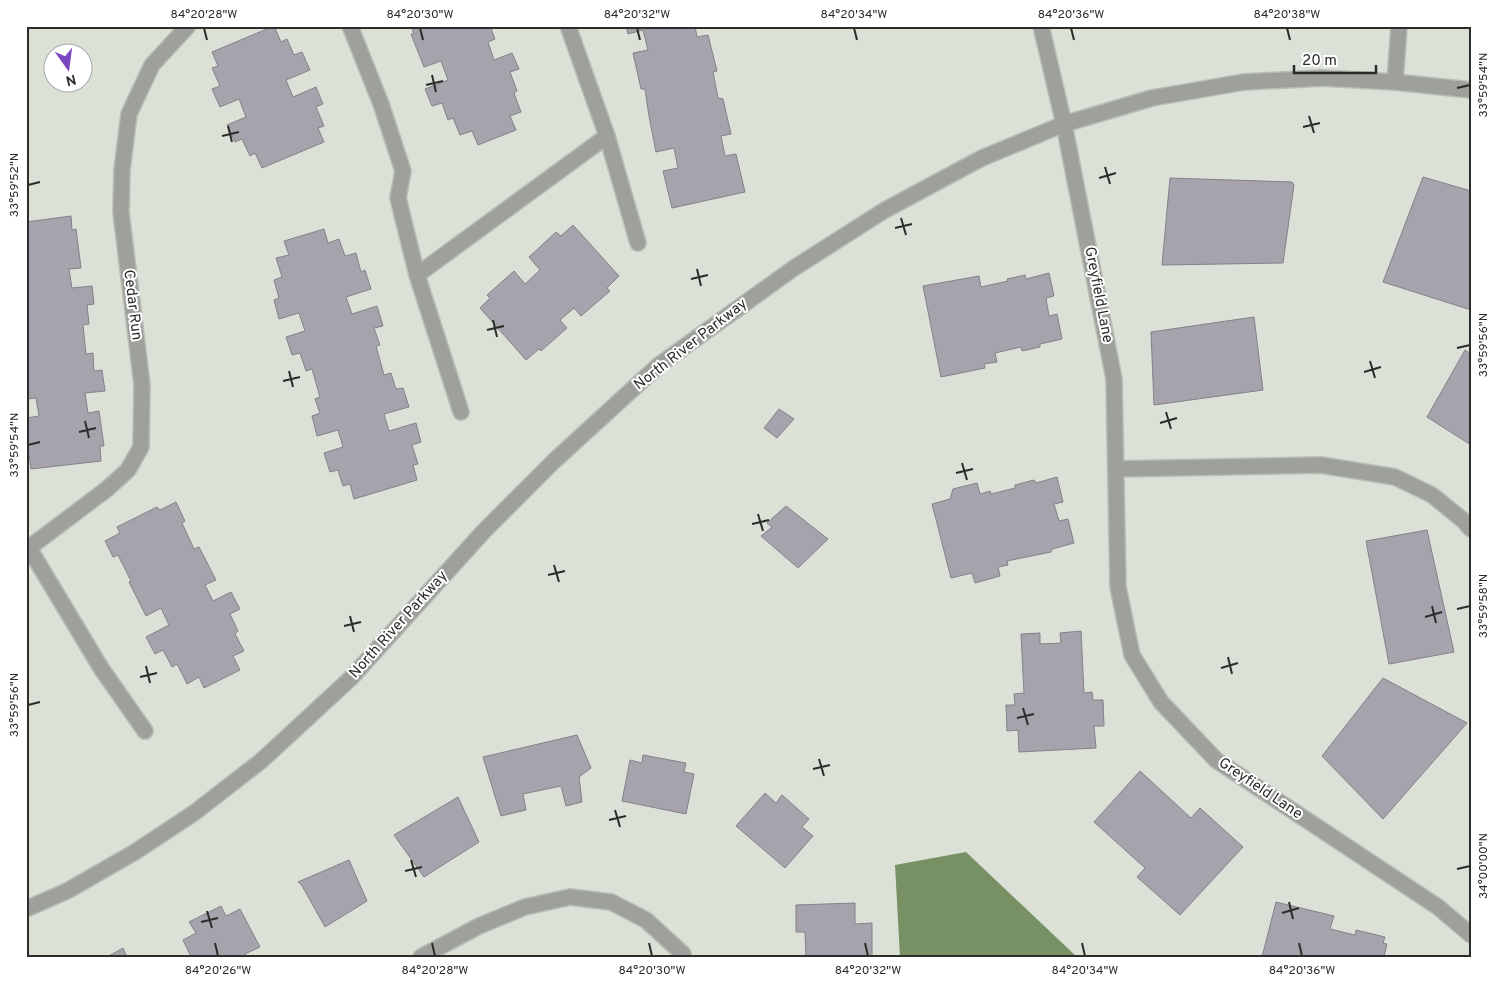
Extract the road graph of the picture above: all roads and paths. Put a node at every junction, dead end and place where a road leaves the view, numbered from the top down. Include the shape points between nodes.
1 (188, 26) edge
2 (350, 26) edge
3 (568, 26) edge
4 (1041, 26) edge
5 (1399, 26) edge
6 (1396, 82) junction
7 (1471, 90) edge
8 (1064, 124) junction
9 (607, 136) junction
10 (638, 243) dead end
11 (417, 275) junction
12 (461, 412) dead end
13 (1116, 469) junction
14 (1471, 529) edge
15 (28, 549) edge
16 (145, 731) dead end
17 (26, 909) edge
18 (1471, 935) edge
19 (683, 954) dead end
20 (421, 957) edge

1 - 15 street, Cedar Run via 152,64 128,114 121,212 142,385 141,447 128,470 107,489
2 - 11 street via 403,171 398,198
3 - 9 street
4 - 8 street, Greyfield Lane
5 - 6 street
6 - 7 street, North River Parkway
6 - 8 street, North River Parkway via 1322,78 1244,82 1152,98
8 - 13 street, Greyfield Lane via 1114,379
8 - 17 street, North River Parkway via 982,158 885,210 794,268 660,365 554,461 484,531 351,678 261,762 194,813 135,852
9 - 10 street
9 - 11 street
11 - 12 street
13 - 14 street via 1321,465 1386,475 1432,495
13 - 18 street, Greyfield Lane via 1118,587 1132,655 1160,702 1216,760 1438,907
15 - 16 street via 101,668
19 - 20 street via 646,920 611,902 570,897 525,906

